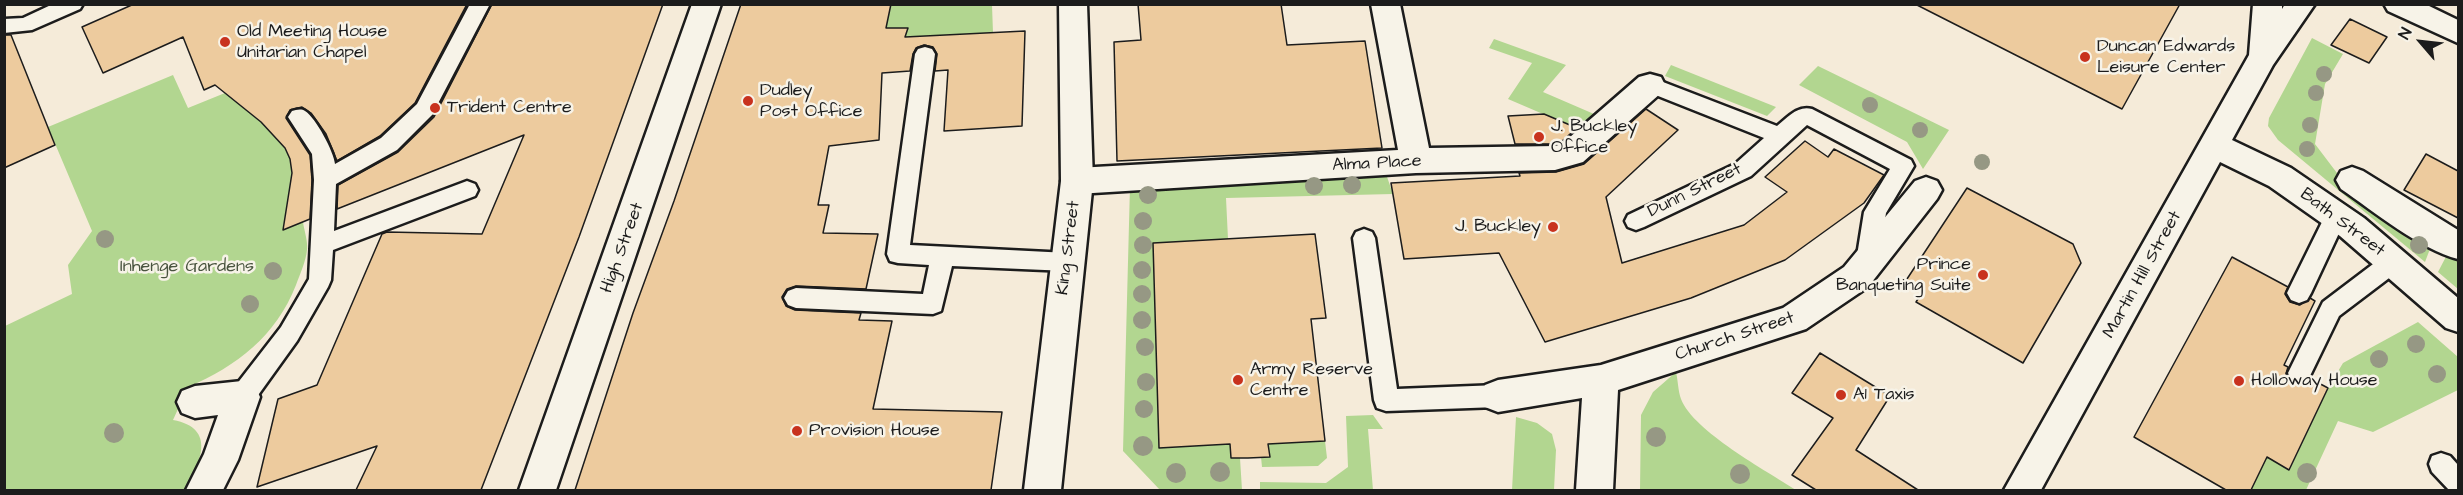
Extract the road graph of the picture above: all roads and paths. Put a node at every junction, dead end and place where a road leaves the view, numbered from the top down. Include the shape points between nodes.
1 (74, 4) edge
2 (480, 4) edge
3 (707, 4) edge
4 (1073, 4) edge
5 (1385, 4) edge
6 (2268, 4) edge
7 (2301, 4) edge
8 (2398, 4) edge
9 (4, 26) edge
10 (2458, 32) edge
11 (925, 54) dead end
12 (2262, 58) junction
13 (1657, 88) joint
14 (298, 117) dead end
15 (1780, 136) junction
16 (2214, 145) junction
17 (1416, 161) junction
18 (325, 180) junction
19 (2352, 180) dead end
20 (1077, 181) junction
21 (466, 190) dead end
22 (1926, 190) dead end
23 (2337, 216) junction
24 (1636, 220) dead end
25 (1364, 238) dead end
26 (322, 245) junction
27 (2458, 246) edge
28 (942, 256) junction
29 (1068, 262) junction
30 (1868, 262) junction
31 (2393, 262) junction
32 (2299, 293) dead end
33 (795, 298) dead end
34 (2458, 318) edge
35 (2300, 373) dead end
36 (1601, 380) junction
37 (1498, 396) joint
38 (242, 397) junction
39 (195, 402) dead end
40 (204, 490) edge
41 (537, 490) edge
42 (1042, 490) edge
43 (1595, 490) edge
44 (2022, 490) edge

1 - 9 lane via 25,25
2 - 18 lane via 425,109 389,144
3 - 41 street, High Street
4 - 20 street, King Street
5 - 17 street
6 - 12 street, Martin Hill Street
7 - 12 street, Martin Hill Street
8 - 10 street
11 - 28 lane via 898,254
12 - 16 street, Martin Hill Street
13 - 15 lane
13 - 17 street, Alma Place via 1572,153 1555,158
14 - 18 lane via 323,153
15 - 24 lane, Dunn Street via 1743,170
15 - 30 lane, Dunn Street via 1804,115 1903,166 1875,212
16 - 23 street, Bath Street via 2280,177
16 - 44 street, Martin Hill Street
17 - 20 street, Alma Place
18 - 26 lane
19 - 27 street
20 - 29 street, King Street
21 - 26 lane
22 - 30 street, Church Street
23 - 31 street, Bath Street
23 - 32 lane
25 - 37 lane via 1386,400
26 - 38 lane via 320,280 289,334
28 - 29 lane
28 - 33 lane via 933,304
29 - 42 street, King Street
30 - 36 street, Church Street via 1856,277 1794,319
31 - 34 street, Bath Street
31 - 35 lane via 2331,309
36 - 37 street, Church Street
36 - 43 street
38 - 39 street
38 - 40 street via 220,460

